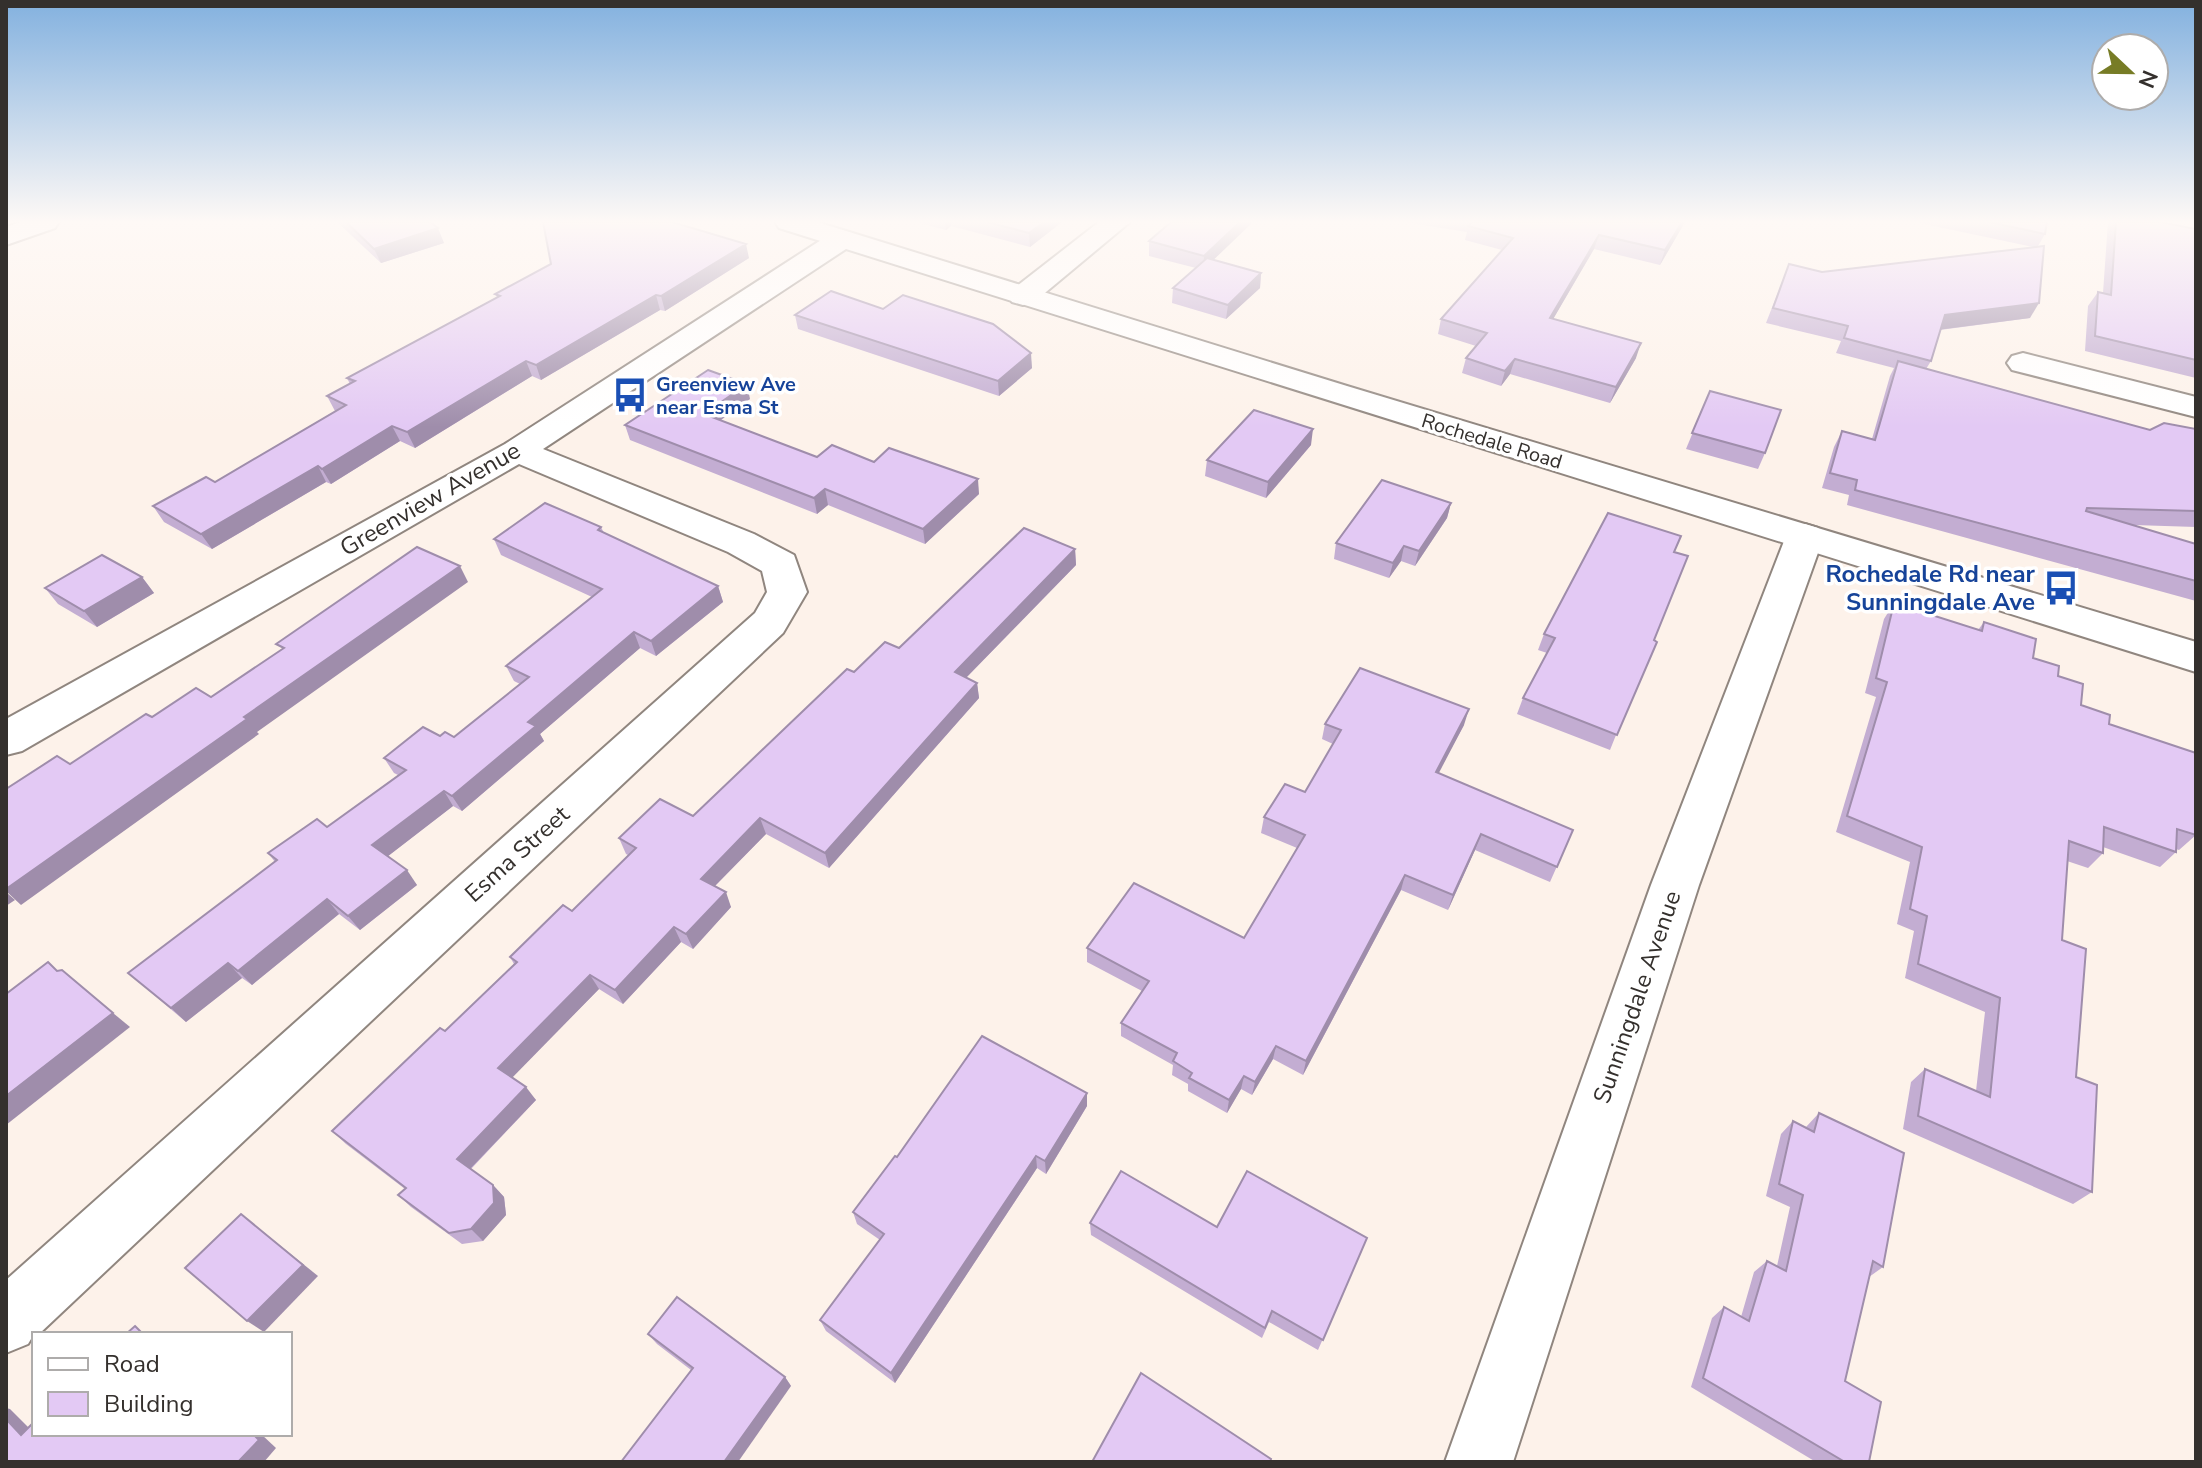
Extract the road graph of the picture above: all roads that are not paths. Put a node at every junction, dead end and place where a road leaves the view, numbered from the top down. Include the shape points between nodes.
1 (763, 291) edge
2 (1006, 291) edge
3 (1030, 291) edge
4 (1023, 296) junction
5 (2023, 363) dead end
6 (2196, 407) edge
7 (517, 451) junction
8 (1805, 536) junction
9 (2196, 657) edge
10 (6, 739) edge
11 (6, 1322) edge
12 (1479, 1462) edge

1 - 7 street, Greenview Avenue
2 - 4 street, Rochedale Road
3 - 4 street
4 - 8 street, Rochedale Road
5 - 6 street
7 - 10 street, Greenview Avenue
7 - 11 street, Esma Street via 741,543 780,564 787,592 769,623
8 - 9 street, Rochedale Road
8 - 12 street, Sunningdale Avenue via 1675,885

